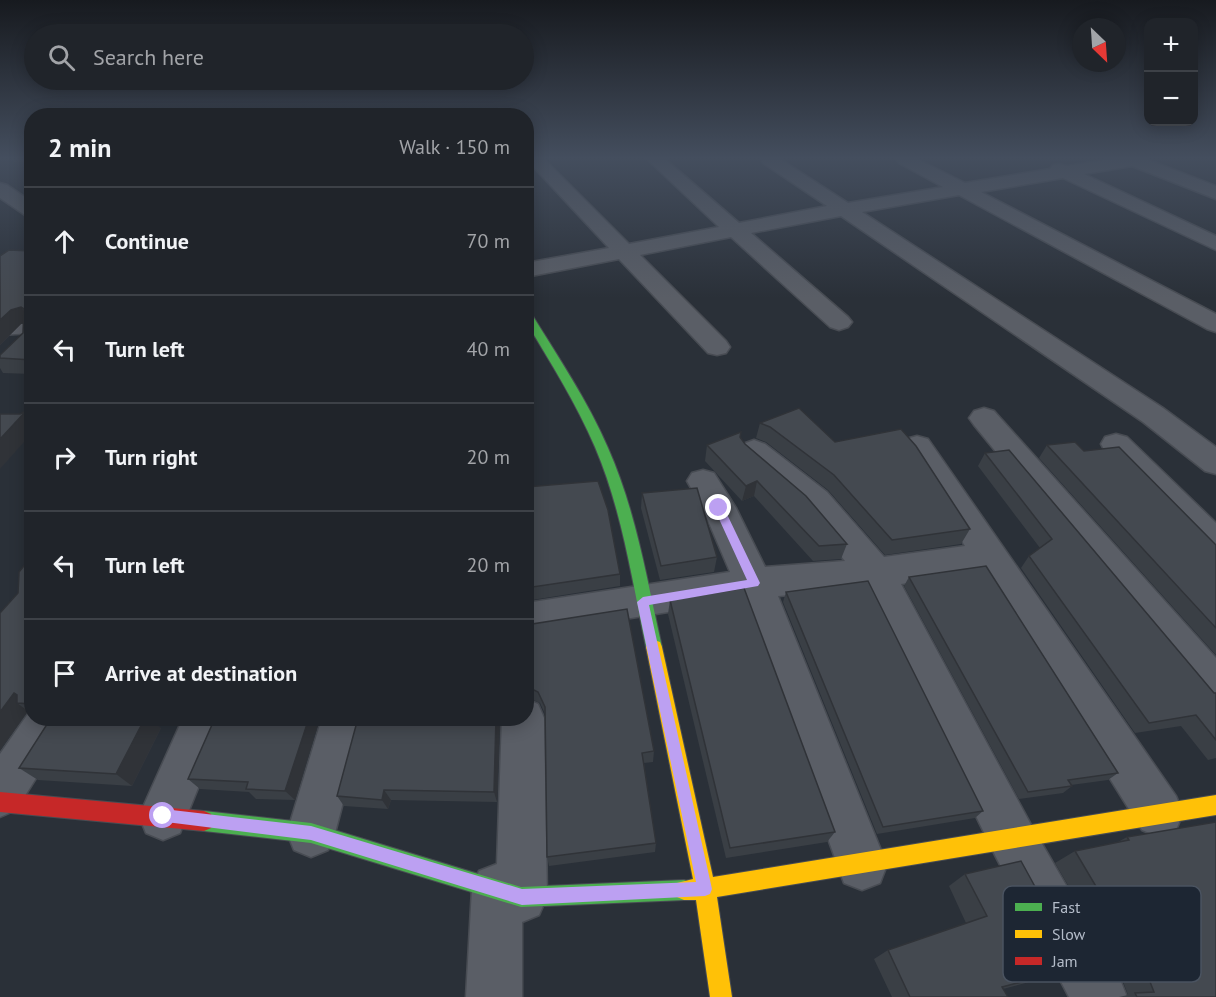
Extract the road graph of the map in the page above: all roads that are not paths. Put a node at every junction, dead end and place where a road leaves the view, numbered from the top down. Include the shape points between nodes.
1 (581, 206) edge
2 (707, 206) edge
3 (840, 206) edge
4 (865, 206) edge
5 (991, 206) edge
6 (1135, 206) edge
7 (845, 209) junction
8 (735, 230) junction
9 (1216, 244) edge
10 (624, 251) junction
11 (534, 268) edge
12 (839, 322) dead end
13 (1216, 324) edge
14 (534, 326) edge
15 (717, 347) dead end
16 (984, 417) dead end
17 (1116, 444) dead end
18 (917, 446) edge
19 (754, 451) edge
20 (1216, 463) edge
21 (703, 481) dead end
22 (1216, 545) edge
23 (990, 557) junction
24 (876, 573) junction
25 (754, 583) junction
26 (643, 602) junction
27 (534, 618) edge
28 (1216, 688) edge
29 (45, 726) edge
30 (202, 726) edge
31 (342, 726) edge
32 (522, 726) edge
33 (0, 794) edge
34 (0, 802) edge
35 (1216, 805) edge
36 (1159, 813) junction
37 (163, 816) junction
38 (311, 833) junction
39 (1013, 840) junction
40 (862, 865) junction
41 (1038, 886) edge
42 (705, 889) junction
43 (510, 893) junction
44 (1092, 982) edge
45 (494, 997) edge
46 (721, 997) edge
47 (1100, 997) edge

1 - 10 street
2 - 8 street
3 - 7 street
4 - 7 street
5 - 13 street
6 - 9 street
7 - 8 street
7 - 20 street via 1152,415
8 - 10 street
8 - 12 street
10 - 11 street
10 - 15 street
14 - 26 street via 602,449 627,522
16 - 28 street
17 - 22 street
18 - 23 street
19 - 24 street via 815,501
21 - 25 street
23 - 24 street
23 - 36 street
24 - 25 street
24 - 39 street
25 - 26 street
25 - 40 street
26 - 27 street
26 - 42 street
29 - 33 street
30 - 37 street
31 - 38 street
32 - 43 street
34 - 37 street
35 - 36 street
36 - 39 street
37 - 38 street
38 - 43 street
39 - 40 street
39 - 41 street
40 - 42 street
42 - 43 street
42 - 46 street
43 - 45 street
44 - 47 street

